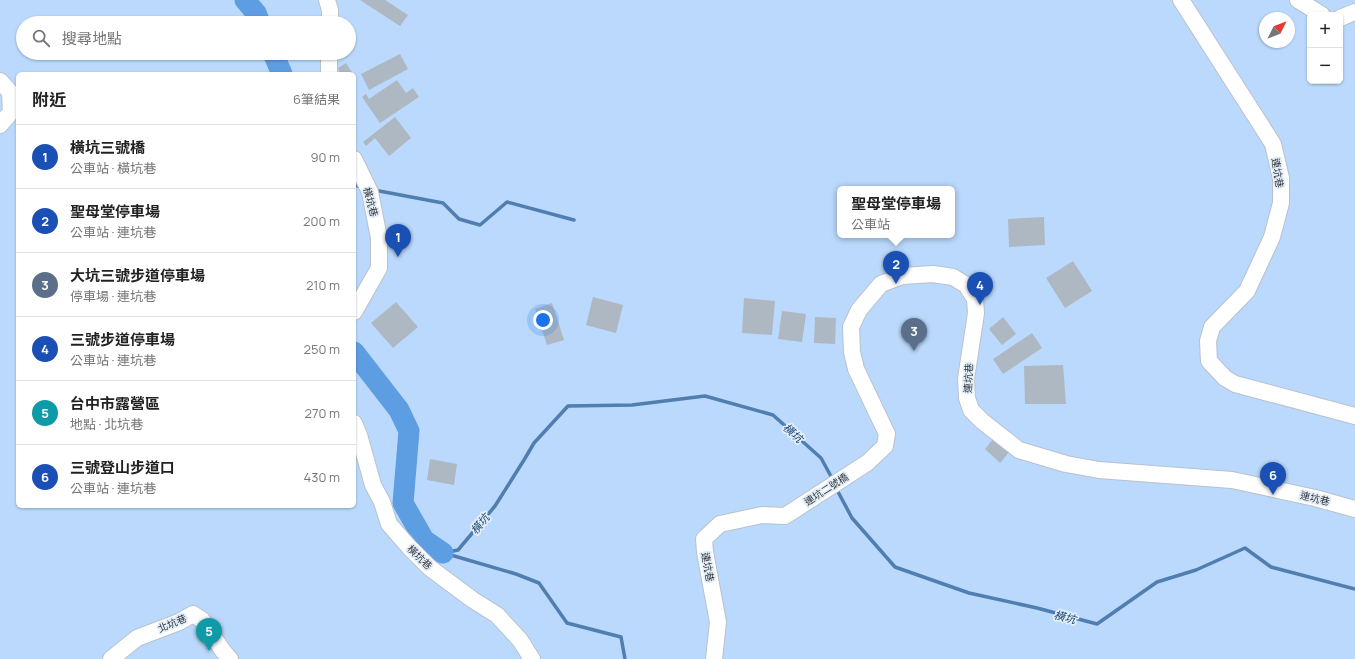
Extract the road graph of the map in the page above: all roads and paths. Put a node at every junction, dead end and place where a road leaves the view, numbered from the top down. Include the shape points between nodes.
1 (327, 0) edge
2 (1181, 0) edge
3 (1298, 0) edge
4 (1317, 12) edge
5 (1355, 12) edge
6 (330, 16) edge
7 (1343, 17) edge
8 (329, 60) edge
9 (329, 72) edge
10 (0, 82) edge
11 (0, 125) edge
12 (356, 163) edge
13 (356, 309) edge
14 (1355, 416) edge
15 (356, 428) edge
16 (867, 463) joint
17 (1355, 509) edge
18 (785, 516) joint
19 (225, 656) edge
20 (111, 659) edge
21 (532, 659) edge
22 (714, 659) edge

1 - 6 street
2 - 14 street, 連坑巷 via 1273,144 1281,178 1281,203 1272,237 1247,291 1212,327 1208,341 1209,361 1225,378 1235,384
3 - 4 street
5 - 7 street
8 - 9 street
10 - 11 street via 10,92 11,112
12 - 13 street, 橫坑巷 via 370,192 380,238 379,268
15 - 21 street, 橫坑巷 via 373,485 389,524 430,568 497,615 520,640
16 - 17 street, 連坑巷 via 886,446 887,434 856,369 852,352 852,327 859,310 881,284 902,276 933,274 953,276 966,285 976,299 966,379 967,398 972,410 982,421 1019,450 1066,464 1099,470 1232,480
16 - 18 street, 連坑二號橋
18 - 22 street, 連坑巷 via 762,515 720,524 704,539 718,622
19 - 20 street, 北坑巷 via 202,620 193,614 137,638

